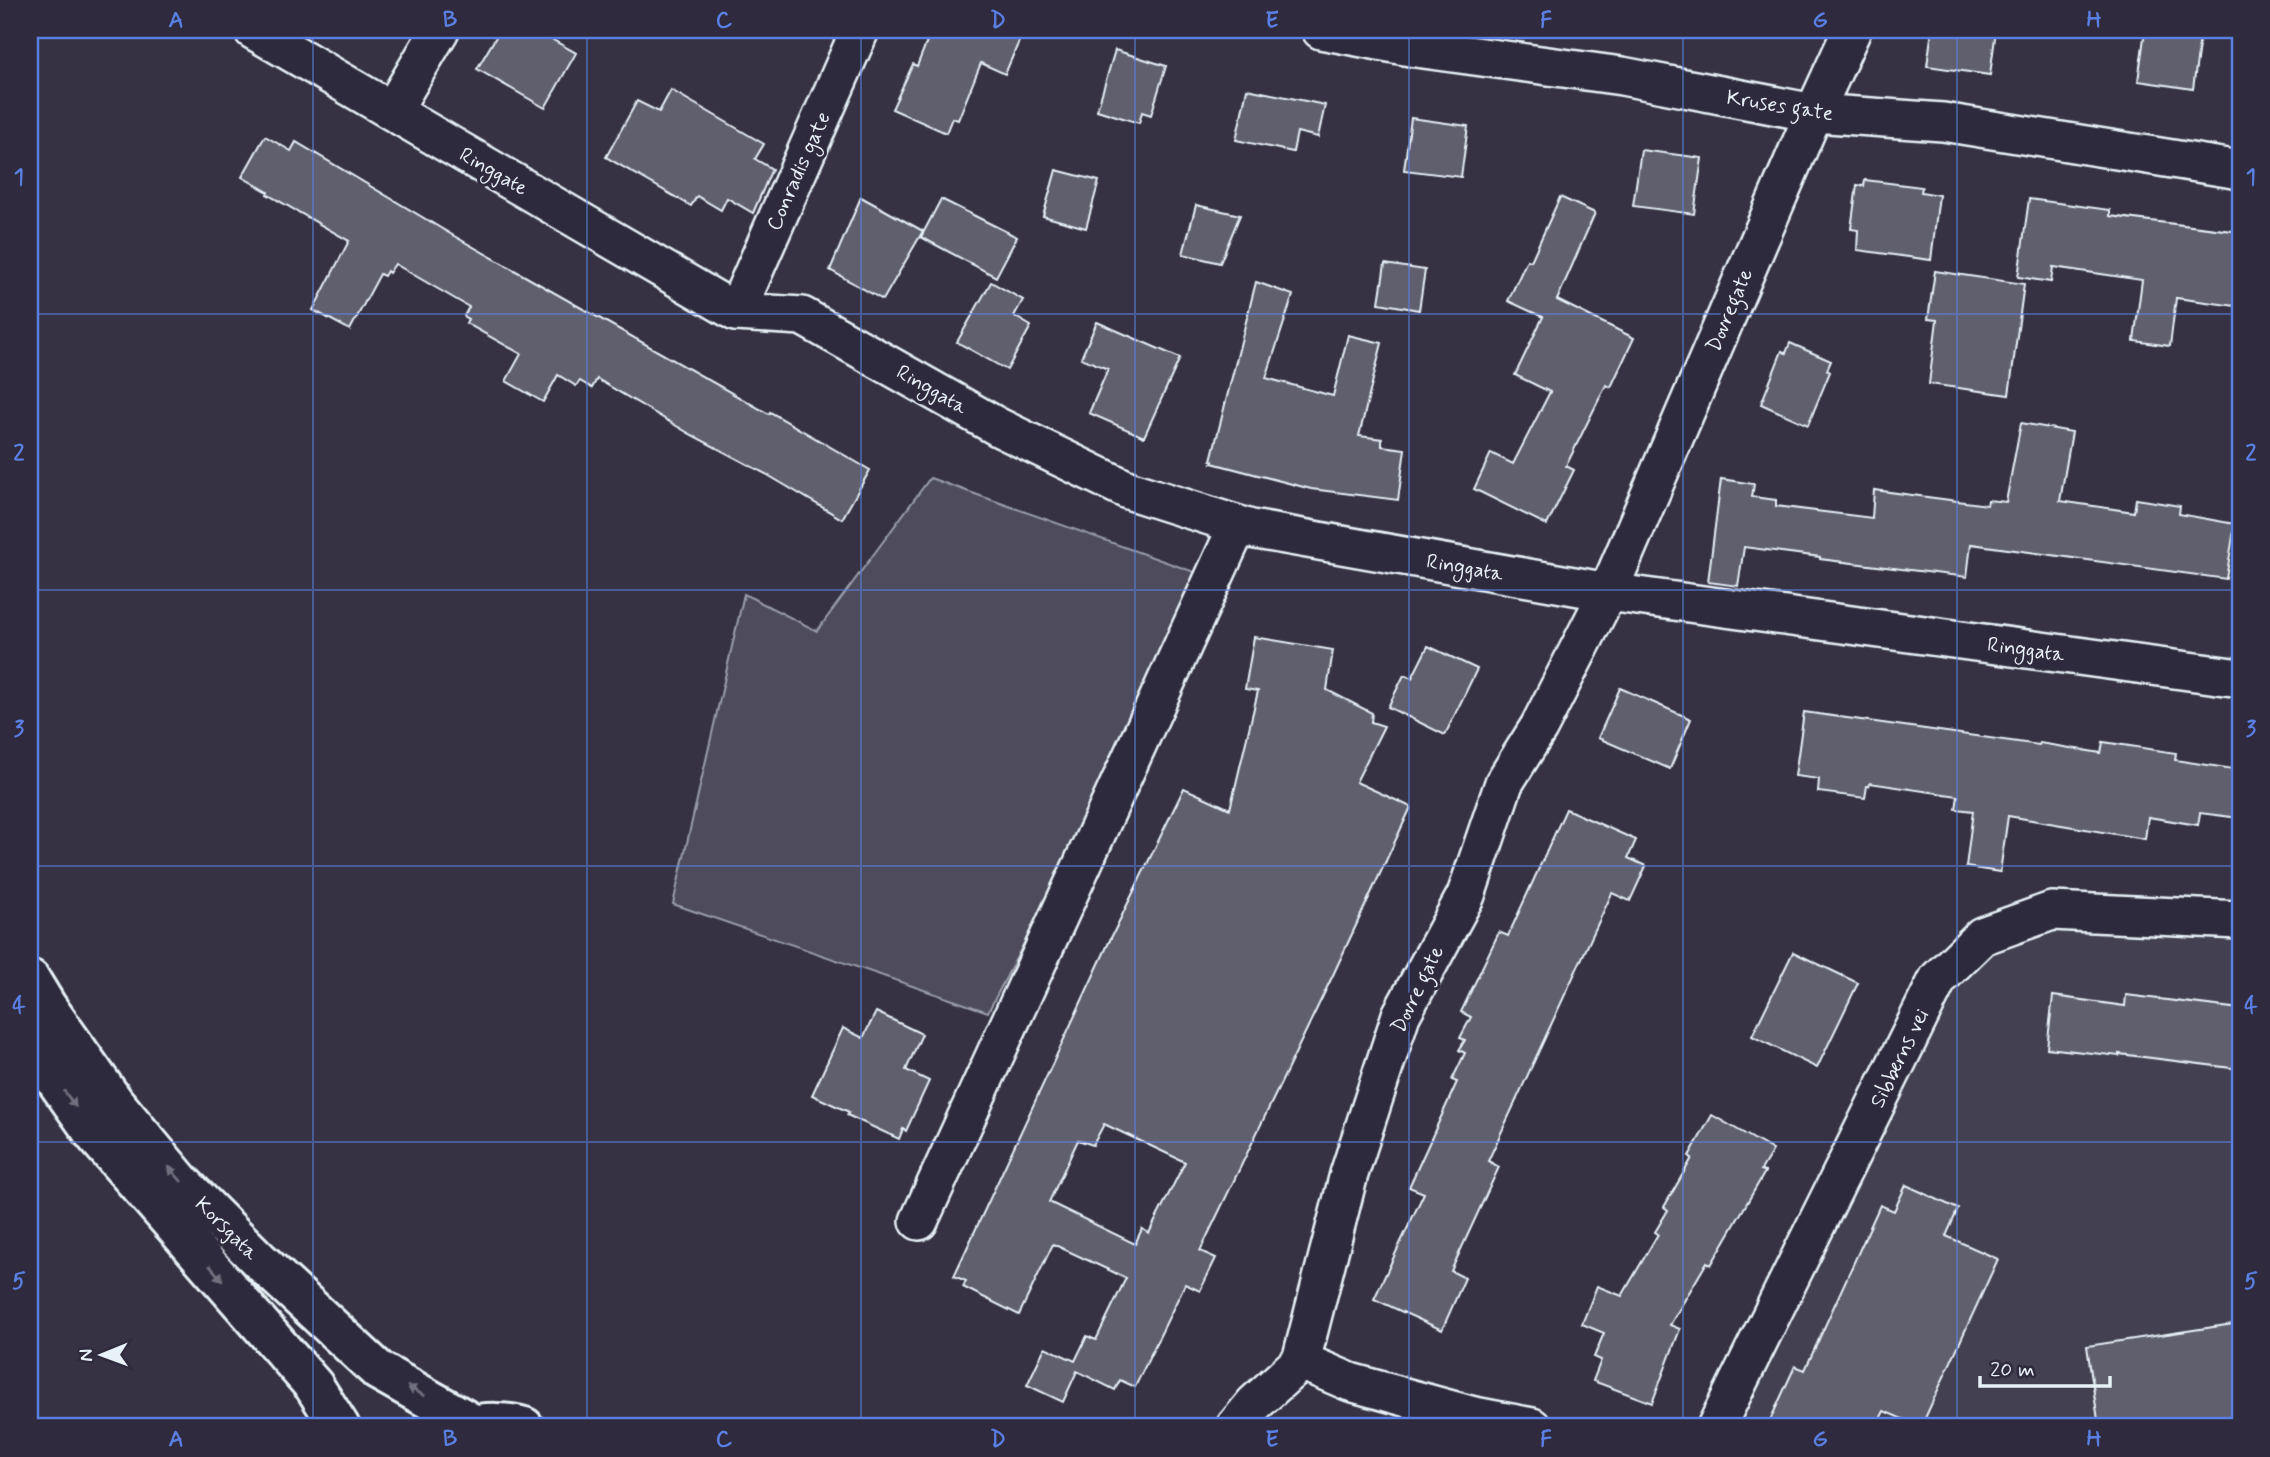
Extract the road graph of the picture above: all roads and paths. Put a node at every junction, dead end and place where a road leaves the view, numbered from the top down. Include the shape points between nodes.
1 (253, 30) edge
2 (440, 30) edge
3 (860, 30) edge
4 (1321, 30) edge
5 (1852, 30) edge
6 (392, 111) junction
7 (1814, 113) junction
8 (2240, 170) edge
9 (736, 312) junction
10 (1238, 525) junction
11 (1608, 592) junction
12 (2240, 678) edge
13 (2240, 920) edge
14 (30, 979) edge
15 (30, 1044) edge
16 (919, 1221) dead end
17 (1301, 1361) junction
18 (471, 1426) edge
19 (340, 1427) edge
20 (524, 1427) edge
21 (1235, 1427) edge
22 (1532, 1427) edge
23 (1716, 1427) edge

1 - 6 street, Ringgate
2 - 6 street
3 - 9 street, Conradis gate
4 - 7 street, Kruses gate via 1622,76
5 - 7 street, Dovregate
6 - 9 street, Ringgate
7 - 8 street, Kruses gate via 1943,122
7 - 11 street, Dovregate
9 - 10 street, Ringgata via 802,316 998,426 1128,490
10 - 11 street, Ringgata
10 - 16 street
11 - 12 street, Ringgata
11 - 17 street, Dovre gate via 1539,727 1504,783 1466,895 1401,1014 1349,1174
13 - 23 street, Sibberns vei via 2052,911 1982,936 1938,979
18 -> 14 street, Korsgata via 379,1371 180,1181 114,1102
15 -> 19 street, Korsgata via 95,1135 314,1386
17 - 21 street
17 - 22 street via 1350,1382
18 - 20 street

